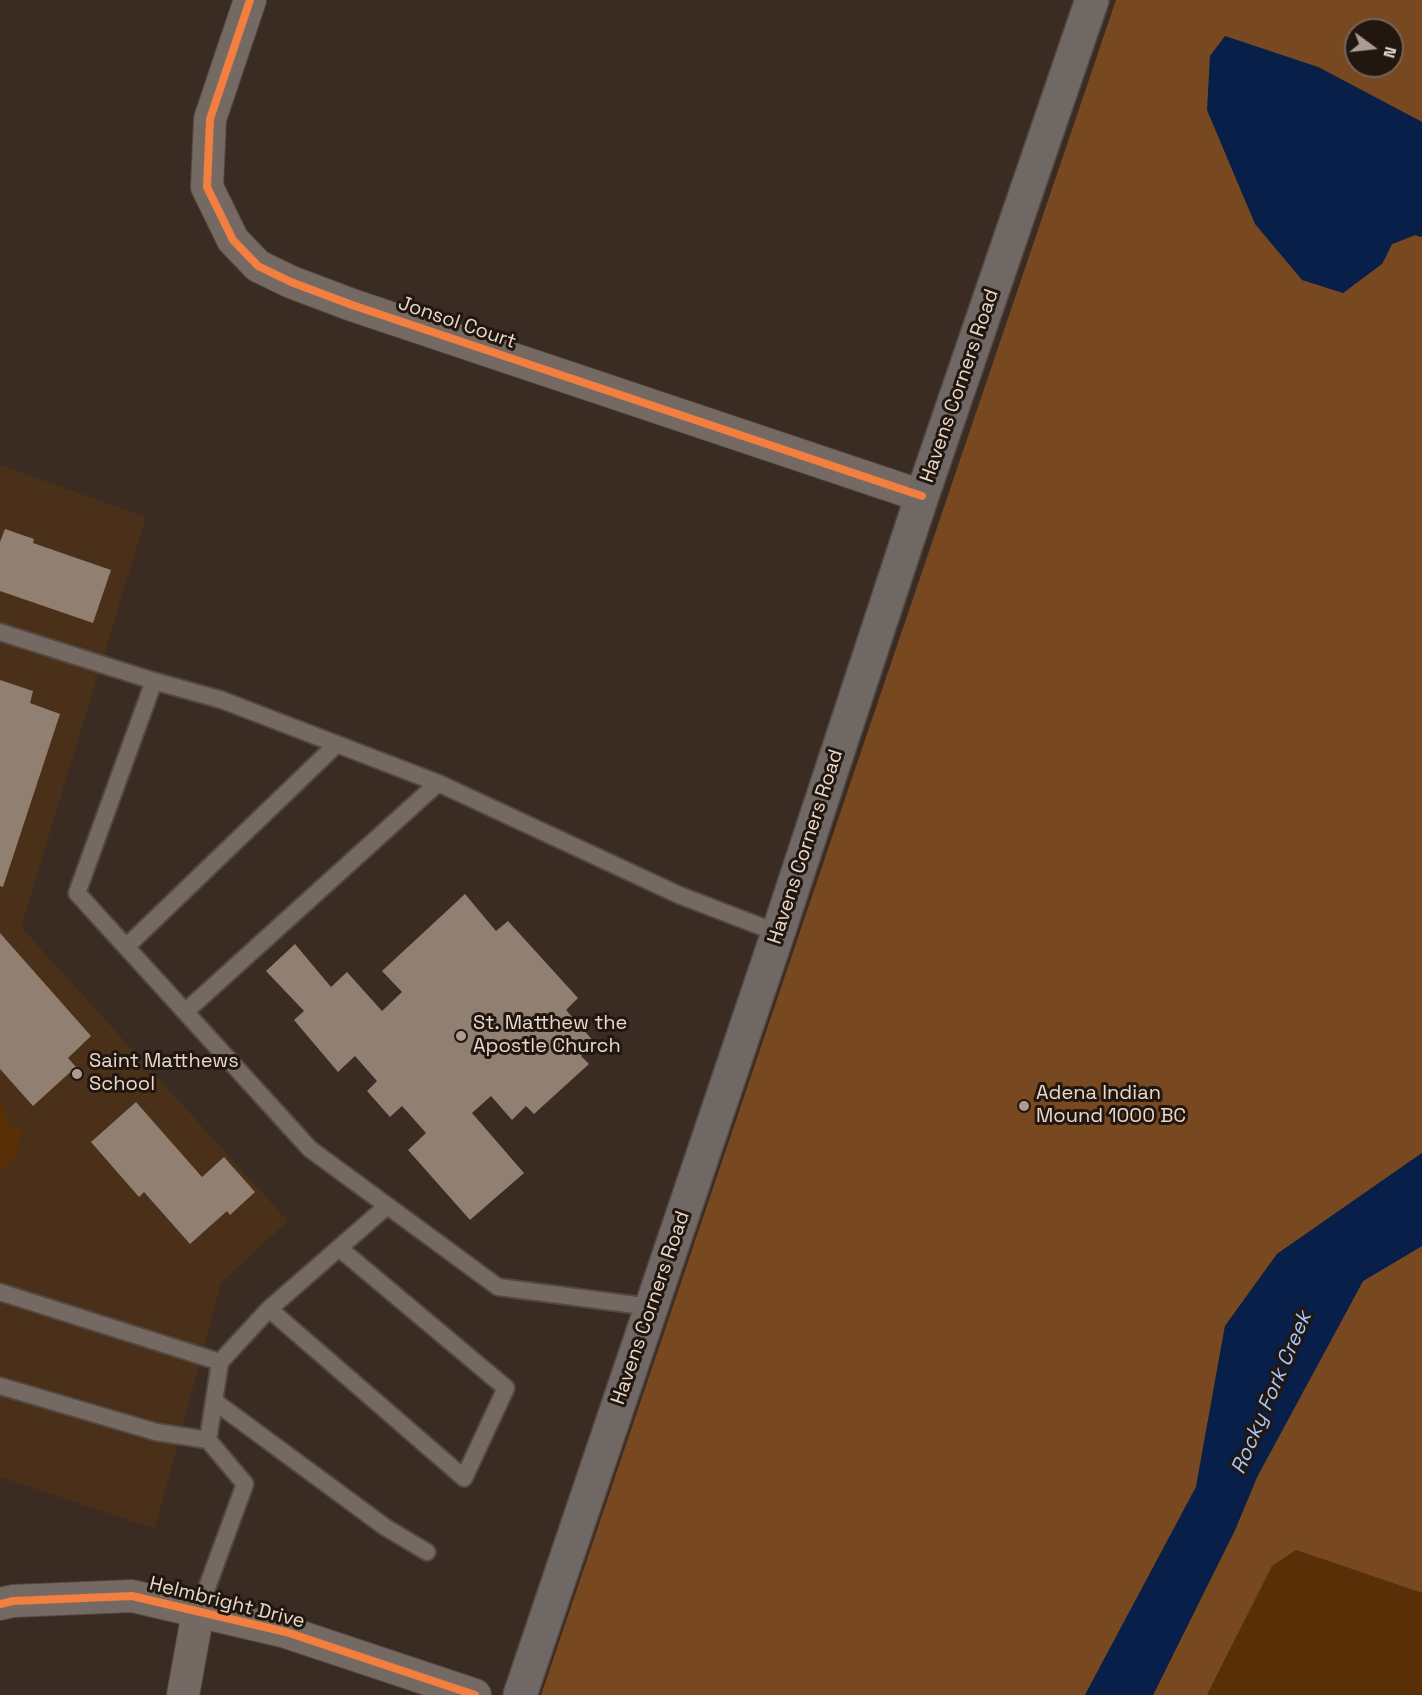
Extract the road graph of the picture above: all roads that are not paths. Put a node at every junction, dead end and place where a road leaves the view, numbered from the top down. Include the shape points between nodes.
1 (250, 0) edge
2 (1092, 0) edge
3 (922, 496) junction
4 (0, 633) edge
5 (154, 681) junction
6 (337, 744) junction
7 (438, 783) junction
8 (778, 933) junction
9 (126, 947) junction
10 (185, 1012) junction
11 (387, 1206) junction
12 (339, 1248) junction
13 (0, 1292) edge
14 (651, 1307) junction
15 (269, 1309) junction
16 (220, 1362) junction
17 (0, 1386) edge
18 (214, 1401) junction
19 (208, 1440) junction
20 (427, 1551) dead end
21 (0, 1604) edge
22 (198, 1612) junction
23 (183, 1695) edge
24 (475, 1695) edge
25 (520, 1695) edge

1 - 3 street, Jonsol Court via 210,120 207,187 232,240 258,266 351,305
2 - 3 main road, Havens Corners Road
3 - 8 main road, Havens Corners Road
4 - 5 lane
5 - 6 lane via 222,700
5 - 9 lane via 77,893
6 - 7 lane
6 - 9 lane
7 - 8 lane via 679,895
7 - 10 lane
8 - 14 main road, Havens Corners Road
9 - 10 lane
10 - 11 lane via 310,1149
11 - 12 lane
11 - 14 lane via 498,1287
12 - 15 lane
12 - 15 lane via 506,1388 464,1478
13 - 16 lane
14 - 25 main road, Havens Corners Road
15 - 16 lane
16 - 18 lane
17 - 19 lane via 156,1432
18 - 19 lane
18 - 20 lane via 385,1527
19 - 22 lane via 245,1484
21 - 22 street, Helmbright Drive via 132,1596
22 - 23 street
22 - 24 street, Helmbright Drive via 286,1632

